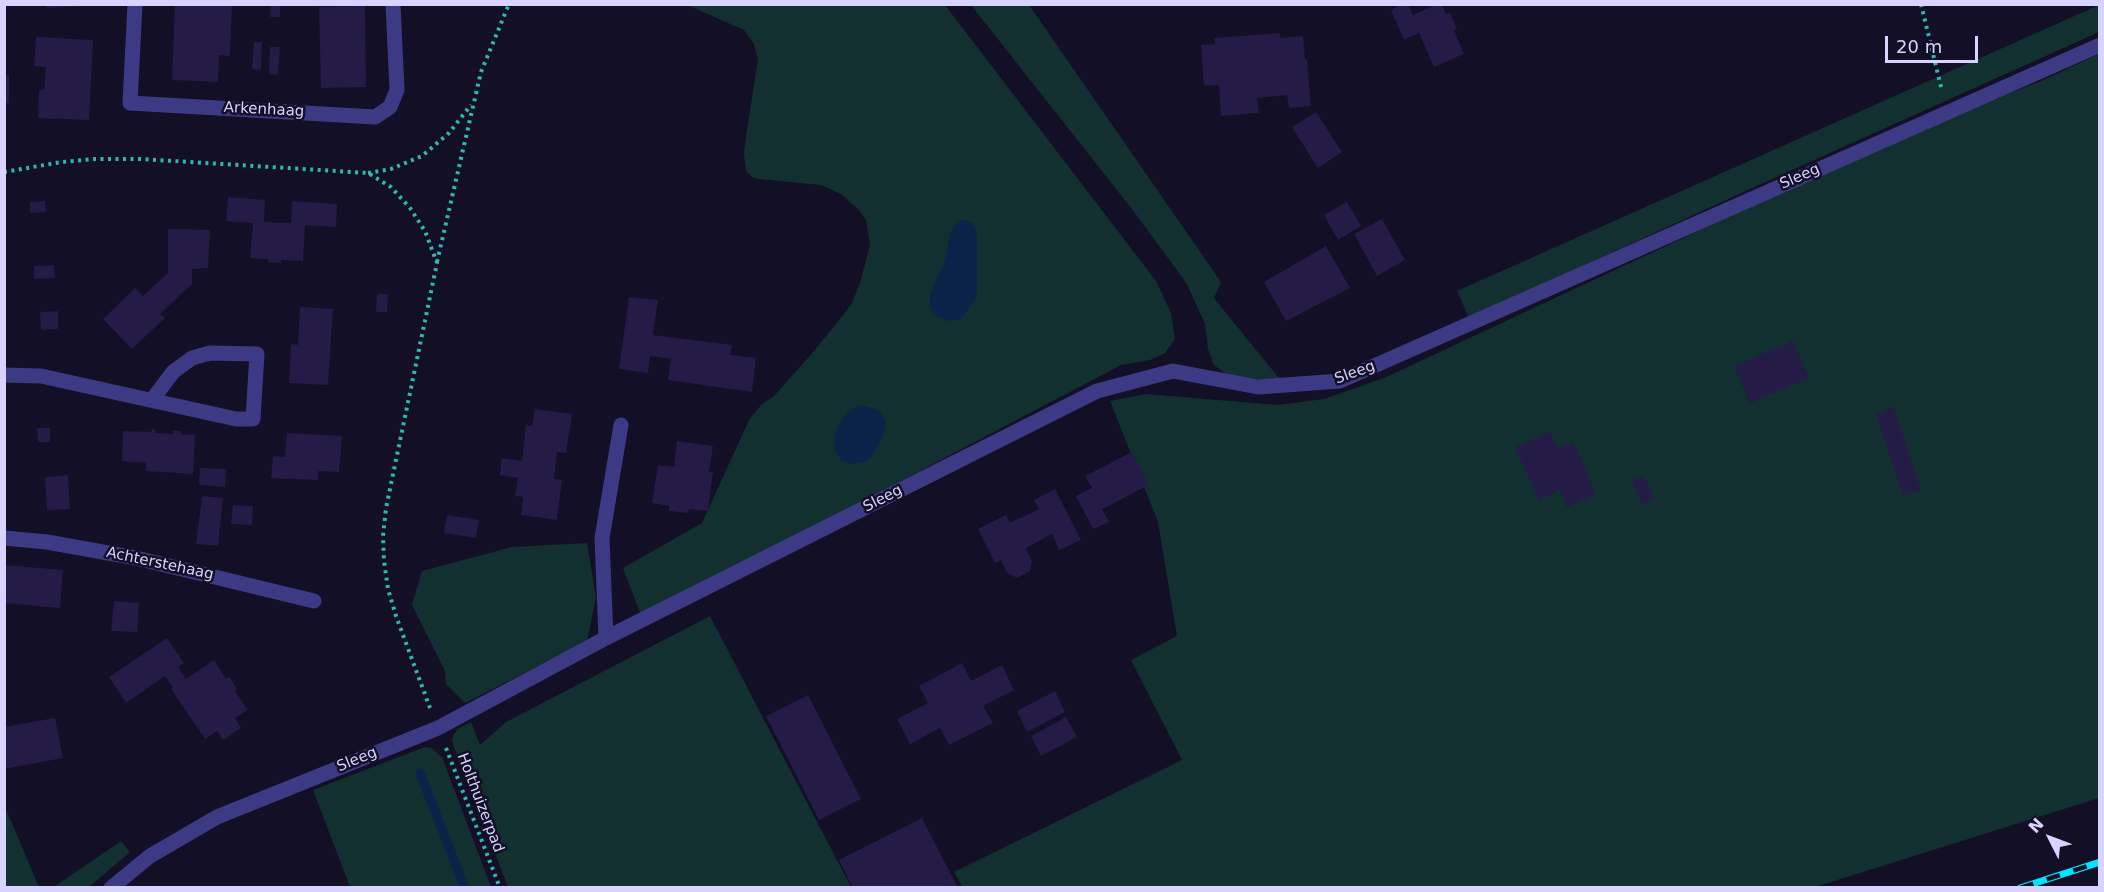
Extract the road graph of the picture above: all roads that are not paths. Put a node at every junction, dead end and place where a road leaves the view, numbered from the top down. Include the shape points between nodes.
1 (135, 4) edge
2 (393, 4) edge
3 (2100, 45) edge
4 (4, 375) edge
5 (152, 400) junction
6 (621, 425) dead end
7 (4, 538) edge
8 (314, 601) dead end
9 (606, 638) junction
10 (111, 888) edge

1 - 2 street, Arkenhaag via 130,103 375,117 390,107 397,90
3 - 9 street, Sleeg via 1340,381 1258,387 1173,370 1097,392
4 - 5 street via 41,376
5 - 5 street via 236,419 253,419 257,354 210,353 192,358 173,372
6 - 9 street via 602,538
7 - 8 street, Achterstehaag via 136,558
9 - 10 street, Sleeg via 438,728 217,817 150,856

